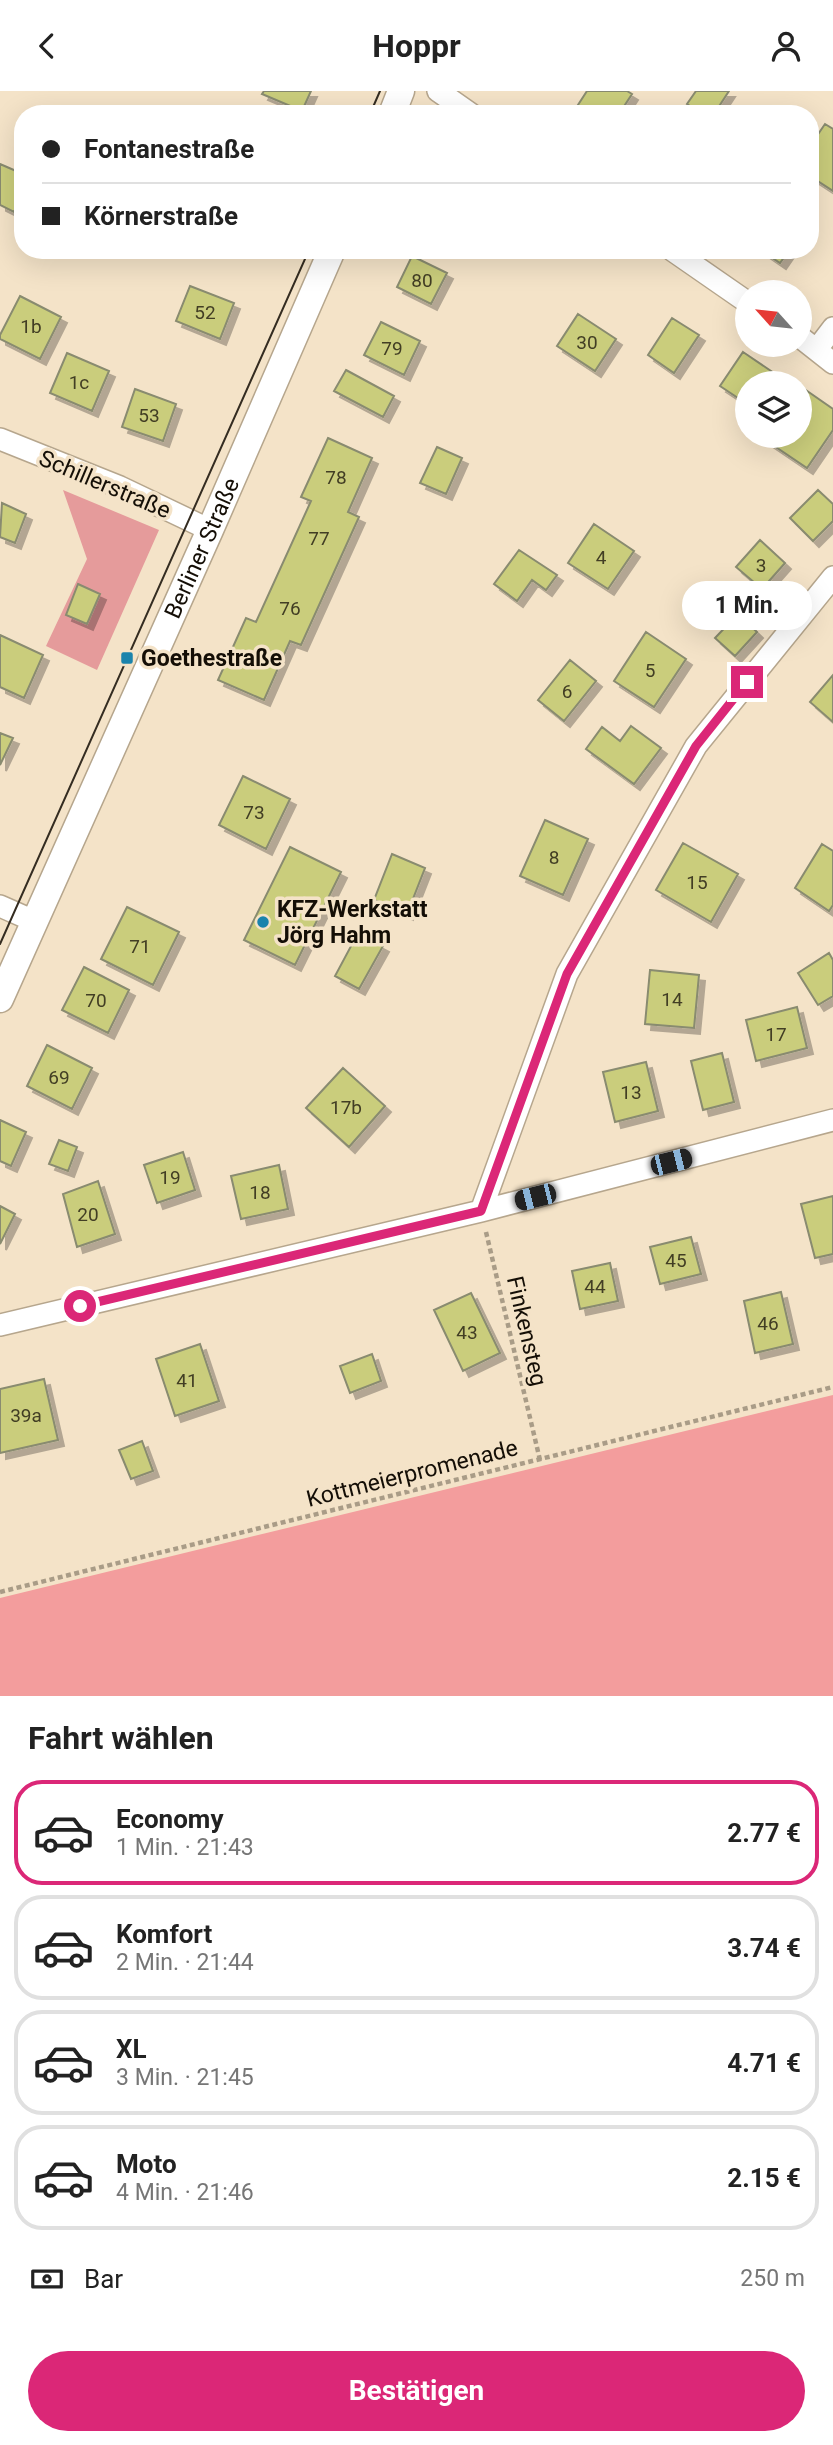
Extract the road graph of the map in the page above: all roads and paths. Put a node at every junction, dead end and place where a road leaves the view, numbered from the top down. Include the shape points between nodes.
1 (438, 91) edge
2 (458, 105) edge
3 (328, 259) edge
4 (685, 259) edge
5 (735, 294) edge
6 (833, 328) edge
7 (817, 350) edge
8 (0, 439) edge
9 (210, 530) junction
10 (833, 577) edge
11 (0, 906) edge
12 (34, 921) junction
13 (0, 999) edge
14 (833, 1120) edge
15 (481, 1211) junction
16 (0, 1325) edge
17 (833, 1387) edge
18 (540, 1459) junction
19 (0, 1592) edge

1 - 2 street
3 - 9 street, Berliner Straße
4 - 5 street
6 - 7 street
8 - 9 street, Schillerstraße via 120,487
9 - 12 street, Berliner Straße
10 - 15 street via 696,746 567,974
11 - 12 street
12 - 13 street, Berliner Straße
14 - 15 street
15 - 16 street
15 - 18 path, Finkensteg
17 - 18 path, Kottmeierpromenade
18 - 19 path, Kottmeierpromenade

